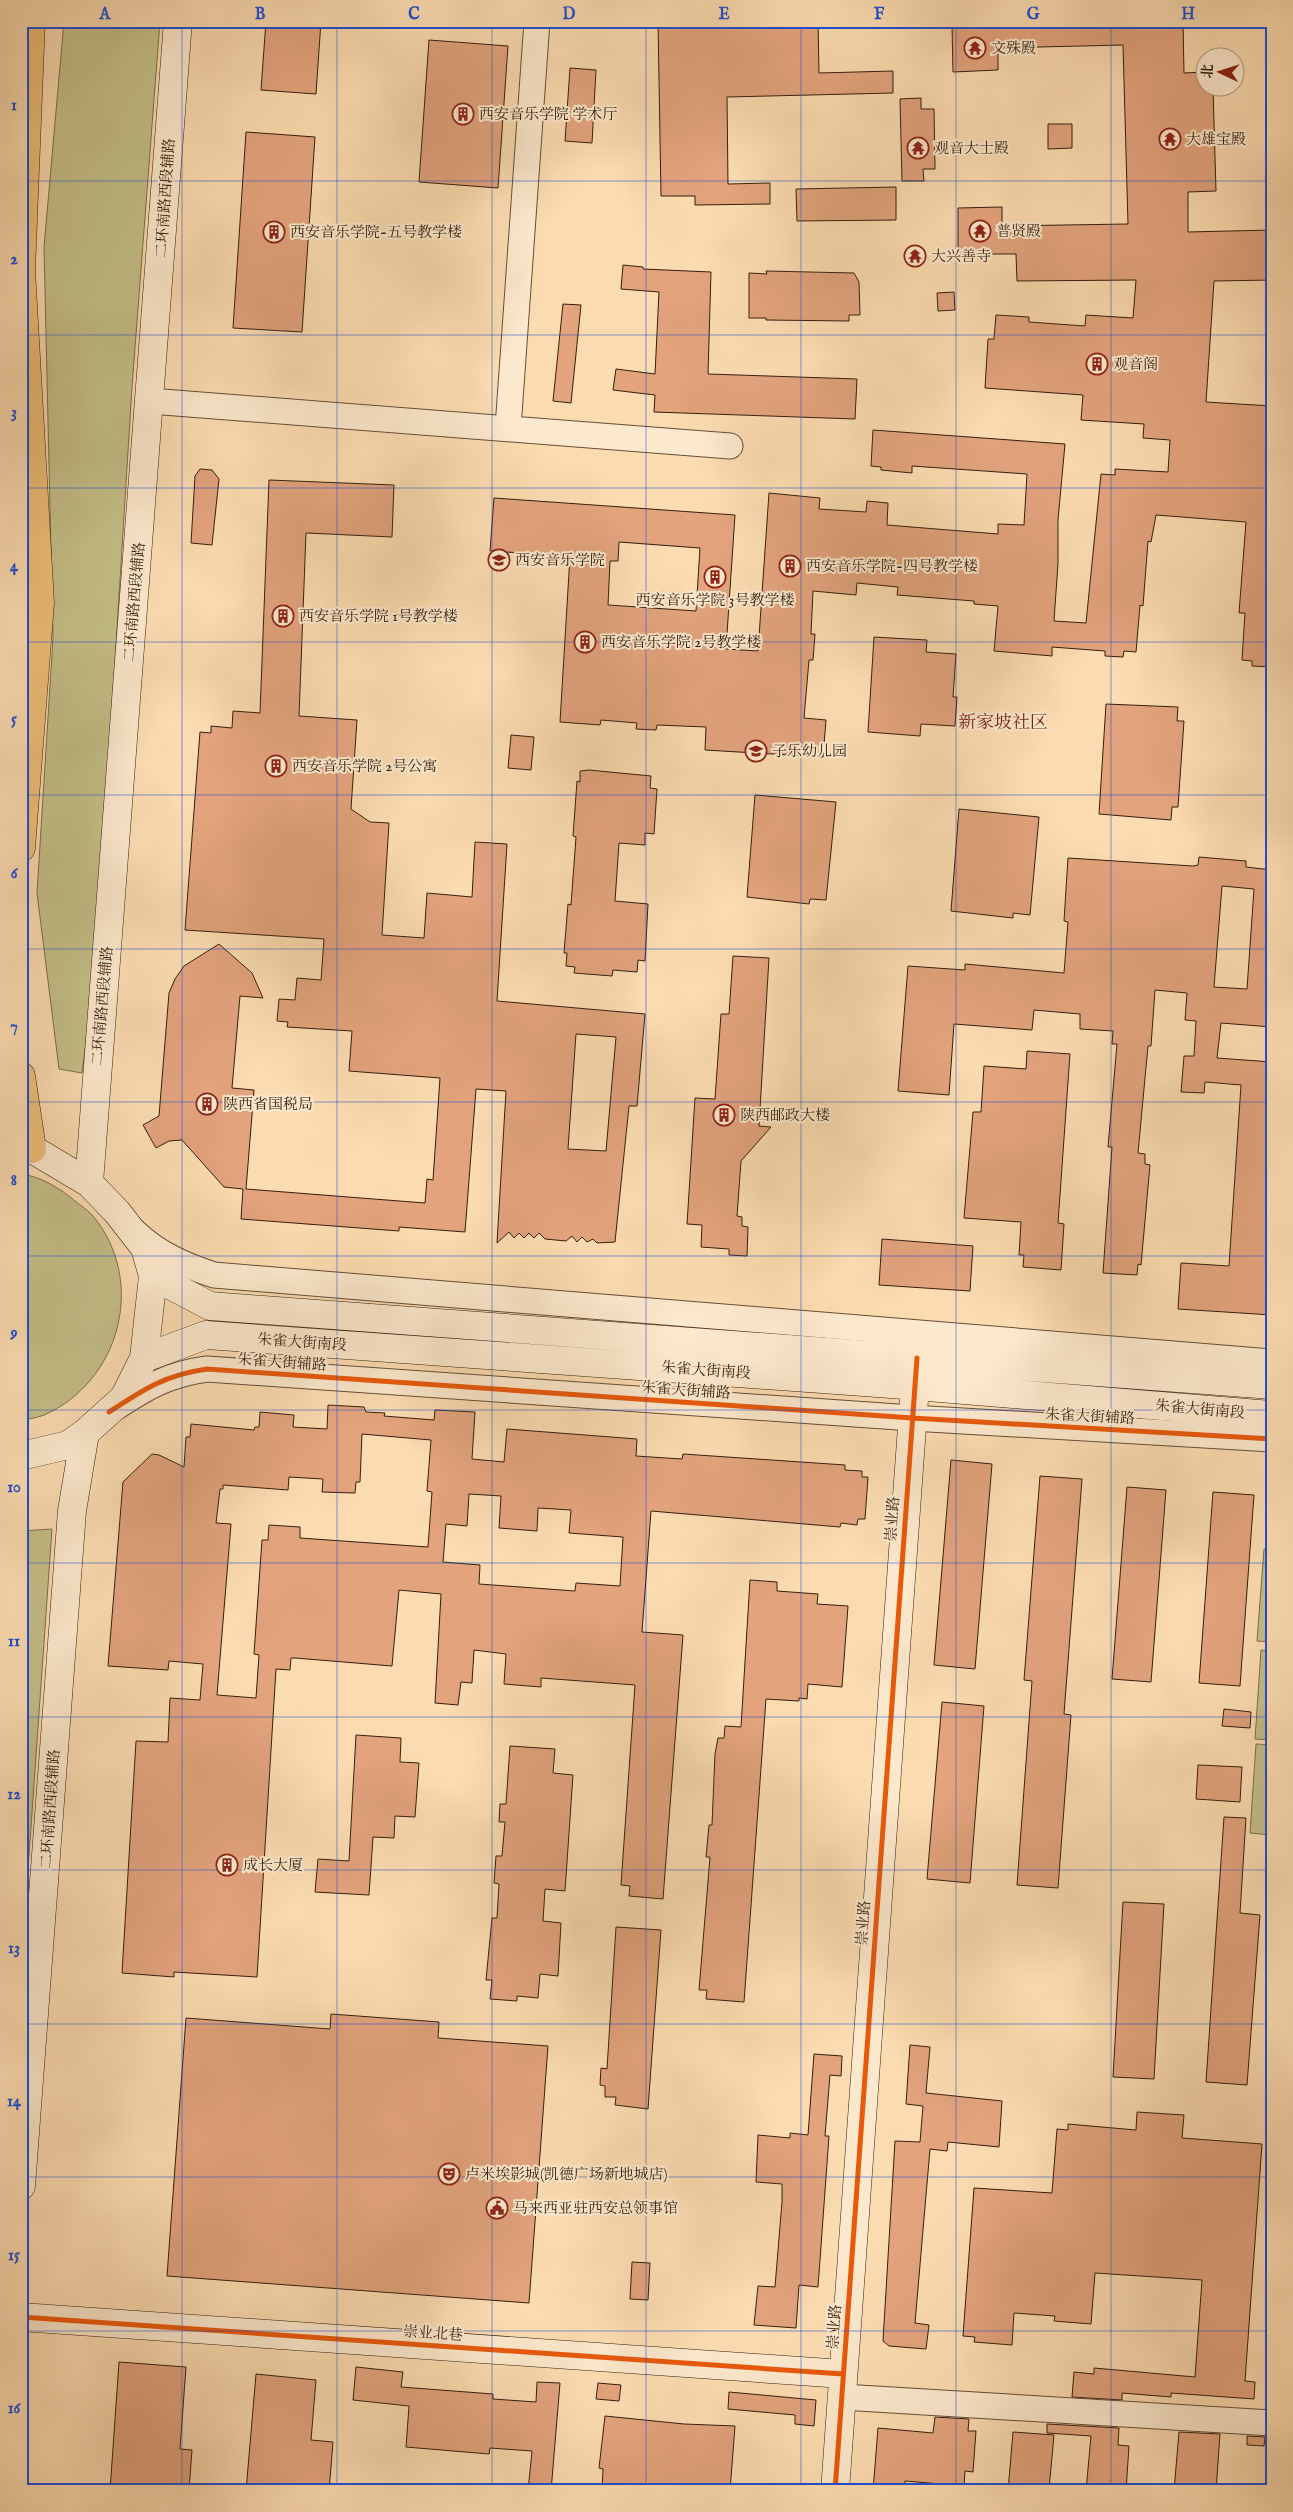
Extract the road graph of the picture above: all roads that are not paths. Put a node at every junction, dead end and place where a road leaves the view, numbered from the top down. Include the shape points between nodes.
1 (31, 21) edge
2 (178, 21) edge
3 (537, 21) edge
4 (21, 270) edge
5 (150, 401) junction
6 (508, 428) junction
7 (730, 446) dead end
8 (21, 848) edge
9 (21, 1076) edge
10 (26, 1149) edge
11 (88, 1183) junction
12 (126, 1224) junction
13 (152, 1276) junction
14 (144, 1358) junction
15 (917, 1358) junction
16 (1272, 1362) edge
17 (1272, 1385) edge
18 (915, 1386) junction
19 (109, 1412) junction
20 (1272, 1415) edge
21 (912, 1418) junction
22 (85, 1433) junction
23 (1272, 1439) edge
24 (21, 1456) edge
25 (21, 2186) edge
26 (21, 2318) edge
27 (843, 2386) junction
28 (1272, 2423) edge
29 (835, 2491) edge

1 - 4 highway
2 - 5 main road, 二环南路西段辅路
3 - 6 street
4 - 8 highway via 40,604
5 - 6 street
5 - 11 main road, 二环南路西段辅路
6 - 7 street
9 - 10 highway
10 - 11 main road
11 - 12 main road
12 - 13 main road via 144,1248
12 - 16 street via 150,1246 172,1260 214,1275
13 - 14 main road
13 - 15 main road, 朱雀大街南段 via 210,1306
14 - 18 main road, 朱雀大街南段 via 206,1335
14 - 19 main road via 124,1398
15 - 17 main road, 朱雀大街南段
15 - 18 main road, 崇业路
18 - 20 main road, 朱雀大街南段
18 - 21 main road, 崇业路
19 - 21 street, 朱雀大街辅路 via 157,1381 183,1372 207,1369
19 - 22 main road
21 - 23 street, 朱雀大街辅路
21 - 27 main road, 崇业路
22 - 24 main road via 68,1445
22 - 25 main road, 二环南路西段辅路 via 72,1511
26 - 27 main road, 崇业北巷
27 - 28 street
27 - 29 main road, 崇业路

